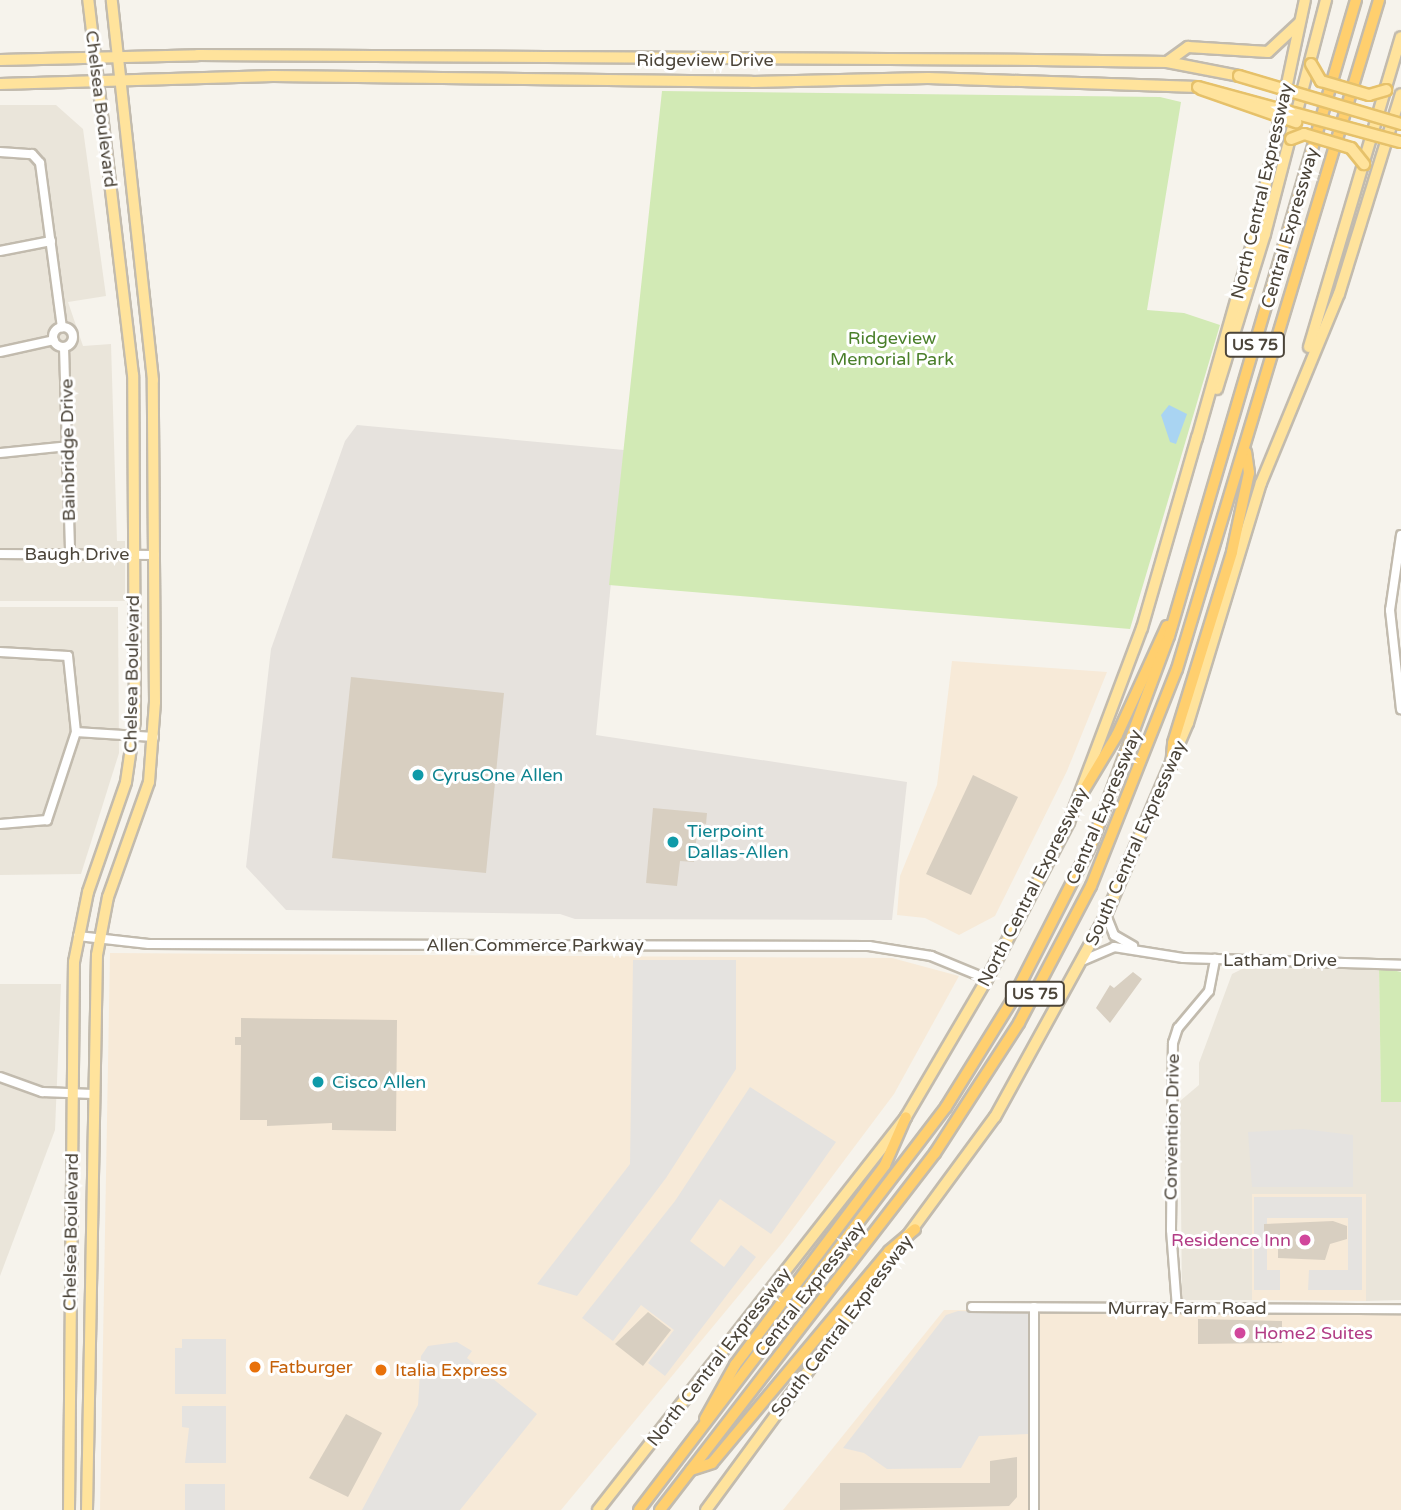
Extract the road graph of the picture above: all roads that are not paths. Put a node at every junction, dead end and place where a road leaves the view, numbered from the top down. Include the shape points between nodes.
1 (88, 0) edge
2 (112, 0) edge
3 (1305, 0) edge
4 (1326, 0) edge
5 (1356, 0) edge
6 (1379, 0) edge
7 (1299, 23) junction
8 (1401, 37) edge
9 (94, 58) junction
10 (119, 58) junction
11 (0, 60) edge
12 (647, 60) junction
13 (1036, 60) junction
14 (1167, 62) junction
15 (1311, 64) junction
16 (646, 80) junction
17 (1035, 80) junction
18 (122, 81) junction
19 (97, 82) junction
20 (0, 84) edge
21 (1386, 90) junction
22 (1401, 94) edge
23 (1303, 95) junction
24 (1297, 117) junction
25 (1378, 118) junction
26 (1401, 124) edge
27 (1373, 134) junction
28 (1291, 139) junction
29 (1401, 142) edge
30 (0, 152) edge
31 (1364, 164) junction
32 (51, 241) junction
33 (0, 251) edge
34 (62, 328) junction
35 (54, 340) junction
36 (64, 347) junction
37 (0, 352) edge
38 (1296, 387) junction
39 (1197, 438) junction
40 (69, 446) junction
41 (1246, 447) junction
42 (0, 453) edge
43 (1401, 535) edge
44 (0, 554) edge
45 (70, 554) junction
46 (134, 554) junction
47 (155, 555) junction
48 (1177, 609) junction
49 (0, 652) edge
50 (1401, 709) edge
51 (76, 732) junction
52 (134, 736) junction
53 (154, 737) junction
54 (1171, 767) junction
55 (1084, 790) junction
56 (0, 824) edge
57 (1106, 915) junction
58 (78, 936) junction
59 (99, 940) junction
60 (1159, 955) junction
61 (1215, 959) junction
62 (1084, 960) junction
63 (1401, 965) edge
64 (987, 979) junction
65 (0, 1077) edge
66 (72, 1094) junction
67 (93, 1094) junction
68 (906, 1117) junction
69 (915, 1228) junction
70 (972, 1307) dead end
71 (1034, 1307) junction
72 (1177, 1308) junction
73 (1401, 1309) edge
74 (700, 1432) junction
75 (691, 1470) junction
76 (69, 1510) edge
77 (87, 1510) edge
78 (598, 1510) edge
79 (639, 1510) edge
80 (660, 1510) edge
81 (706, 1510) edge
82 (1034, 1510) edge

1 - 9 main road, Chelsea Boulevard
2 - 10 main road, Chelsea Boulevard
3 - 7 main road, North Central Expressway
4 - 15 main road
5 - 48 highway, Central Expressway / US 75
6 - 41 highway, Central Expressway / US 75
7 - 14 main road via 1268,52 1188,47
7 - 39 main road, North Central Expressway via 1256,230
8 - 21 main road
9 - 10 main road, Ridgeview Drive
9 - 11 main road, Ridgeview Drive
9 - 19 main road, Chelsea Boulevard
10 - 12 main road, Ridgeview Drive
10 - 18 main road, Chelsea Boulevard
12 - 13 main road, Ridgeview Drive
12 - 16 main road
13 - 14 main road, Ridgeview Drive
13 - 17 main road
14 - 23 main road, Ridgeview Drive, bridge via 1192,64
15 - 21 main road, bridge via 1321,81 1369,95
15 - 23 main road
16 - 17 main road, Ridgeview Drive
16 - 18 main road, Ridgeview Drive via 273,76
17 - 24 main road, Ridgeview Drive, bridge via 1198,87
18 - 19 main road, Ridgeview Drive
18 - 47 main road, Chelsea Boulevard via 153,380
19 - 20 main road, Ridgeview Drive
19 - 46 main road, Chelsea Boulevard via 133,375
21 - 25 main road
22 - 38 main road, South Central Expressway via 1339,294
23 - 24 main road
23 - 25 main road, Ridgeview Drive, bridge
24 - 27 main road, Ridgeview Drive, bridge
24 - 28 main road, bridge
25 - 26 main road, Ridgeview Drive, bridge
25 - 27 main road, bridge
27 - 29 main road, Ridgeview Drive, bridge
27 - 31 main road
28 - 31 main road, bridge via 1304,134 1351,148
28 - 39 main road via 1265,234
30 - 32 street, Bainbridge Drive via 37,157
31 - 38 main road
32 - 33 street
32 - 34 street, Bainbridge Drive
34 - 35 street
34 - 36 street, Bainbridge Drive via 72,337
35 - 36 street
35 - 37 street
36 - 40 street, Bainbridge Drive
38 - 54 main road, South Central Expressway
39 - 55 main road, North Central Expressway via 1142,628
40 - 42 street
40 - 45 street, Bainbridge Drive
41 - 54 highway via 1249,474 1232,552 1173,743
41 - 75 highway, Central Expressway / US 75 via 1142,767 1038,989 913,1184
43 - 50 street via 1390,623
44 - 45 street, Baugh Drive
45 - 46 street, Baugh Drive
46 - 47 street, Baugh Drive
46 - 52 main road, Chelsea Boulevard
47 - 53 main road, Chelsea Boulevard
48 - 55 highway via 1118,735
48 - 74 highway, Central Expressway / US 75 via 1105,812 1011,1002 917,1149
49 - 51 street via 68,656
51 - 52 street
51 - 56 street via 46,821
52 - 53 street
52 - 58 main road, Chelsea Boulevard via 124,792
53 - 59 main road, Chelsea Boulevard via 145,793
54 - 57 main road, South Central Expressway
55 - 64 main road, North Central Expressway
57 - 60 street, Latham Drive via 1119,939
57 - 62 main road, South Central Expressway
58 - 59 street, Allen Commerce Parkway
58 - 66 main road, Chelsea Boulevard
59 - 64 street, Allen Commerce Parkway via 869,946 931,956
59 - 67 main road, Chelsea Boulevard
60 - 61 street, Latham Drive
60 - 62 street, Latham Drive via 1114,947
61 - 63 street, Latham Drive
61 - 72 street, Convention Drive via 1209,991 1178,1028 1173,1042 1171,1230
62 - 69 main road, South Central Expressway via 1017,1082
64 - 68 main road, North Central Expressway
65 - 66 street via 42,1092
66 - 67 street
66 - 76 main road, Chelsea Boulevard
67 - 77 main road, Chelsea Boulevard
68 - 74 highway via 885,1165 735,1365
68 - 78 main road, North Central Expressway
69 - 75 highway via 889,1251 712,1463
69 - 81 main road, South Central Expressway
70 - 71 street, Murray Farm Road
71 - 72 street, Murray Farm Road
71 - 82 street
72 - 73 street, Murray Farm Road
74 - 79 highway, Central Expressway / US 75
75 - 80 highway, Central Expressway / US 75

